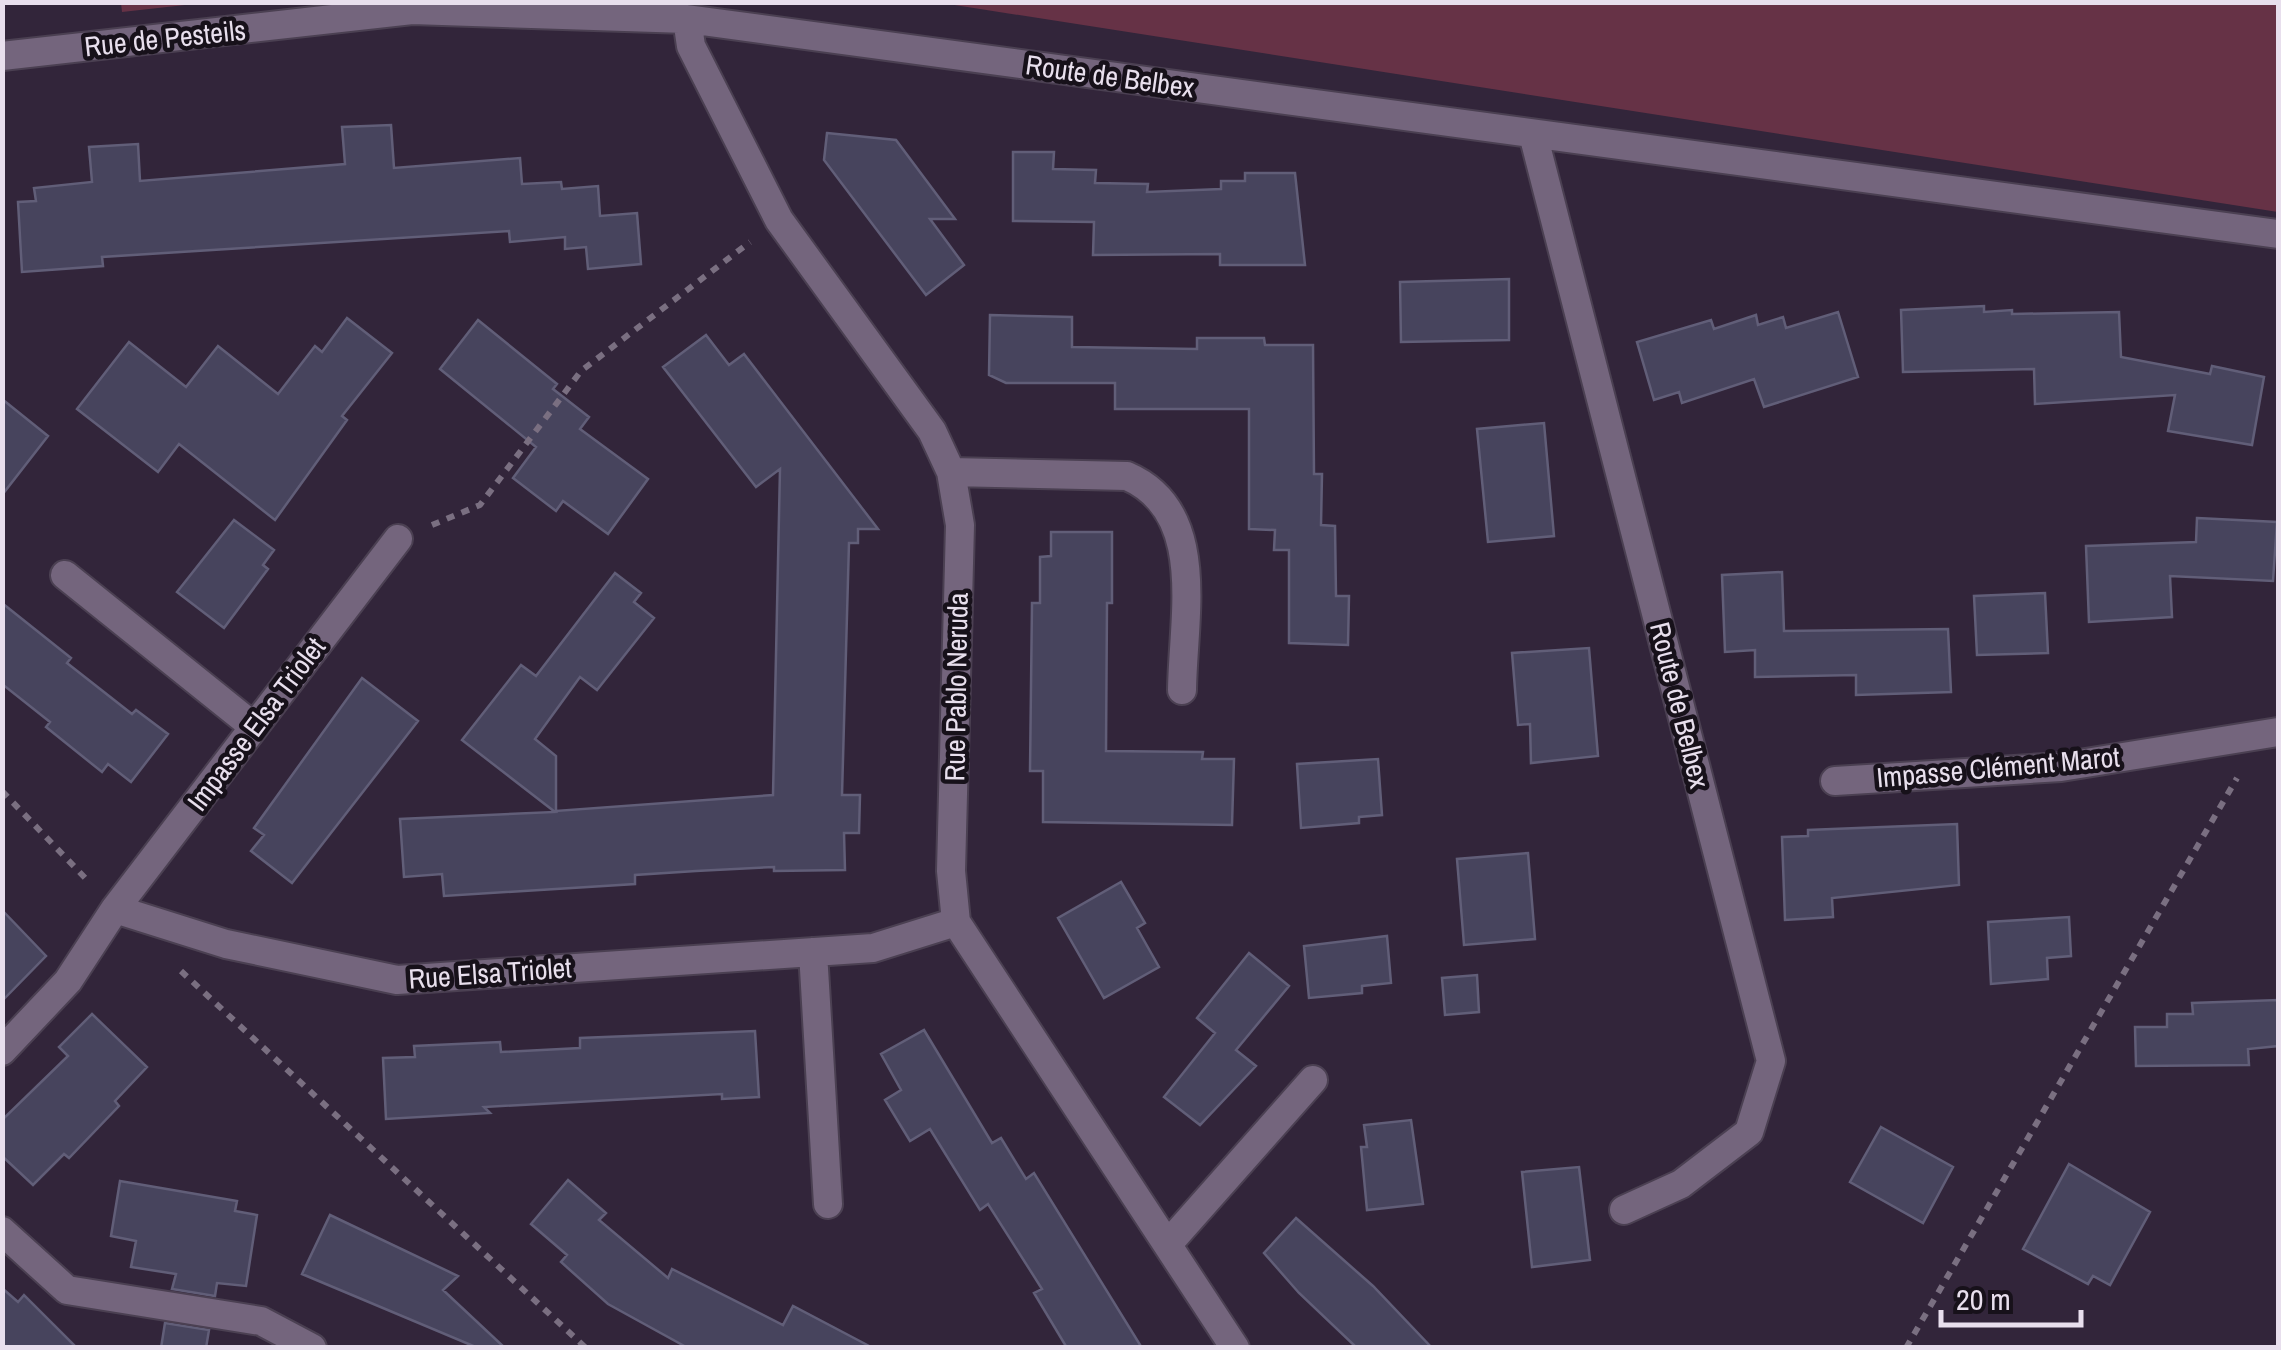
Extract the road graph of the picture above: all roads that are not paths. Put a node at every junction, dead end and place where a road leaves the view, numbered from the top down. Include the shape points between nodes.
1 (687, 19) junction
2 (2, 56) edge
3 (1533, 134) junction
4 (2278, 234) edge
5 (951, 472) junction
6 (398, 539) road end
7 (65, 574) dead end
8 (1182, 690) dead end
9 (253, 726) junction
10 (2271, 733) edge
11 (1835, 781) dead end
12 (115, 910) junction
13 (956, 922) junction
14 (812, 952) junction
15 (2, 1051) edge
16 (1313, 1080) dead end
17 (828, 1204) dead end
18 (1624, 1210) dead end
19 (2, 1232) edge
20 (1168, 1244) junction
21 (312, 1348) edge
22 (1235, 1348) edge

1 - 2 street, Rue de Pesteils via 412,10
1 - 3 street, Route de Belbex
1 - 5 street, Rue Pablo Neruda via 691,46 778,220 932,431
3 - 4 street, Route de Belbex
3 - 18 street, Route de Belbex via 1771,1060 1750,1132 1681,1184
5 - 8 street via 1127,476 1152,487 1184,538
5 - 13 street, Rue Pablo Neruda via 960,525 951,870
6 - 9 street, Impasse Elsa Triolet
7 - 9 street
9 - 12 street, Impasse Elsa Triolet
10 - 11 street, Impasse Clément Marot via 2061,767
12 - 14 street, Rue Elsa Triolet via 226,944 397,980
12 - 15 street, Impasse Elsa Triolet via 68,981
13 - 14 street, Rue Elsa Triolet via 873,948
13 - 20 street, Rue Pablo Neruda
14 - 17 street
16 - 20 street
19 - 21 street via 66,1290 260,1321
20 - 22 street, Rue Pablo Neruda

